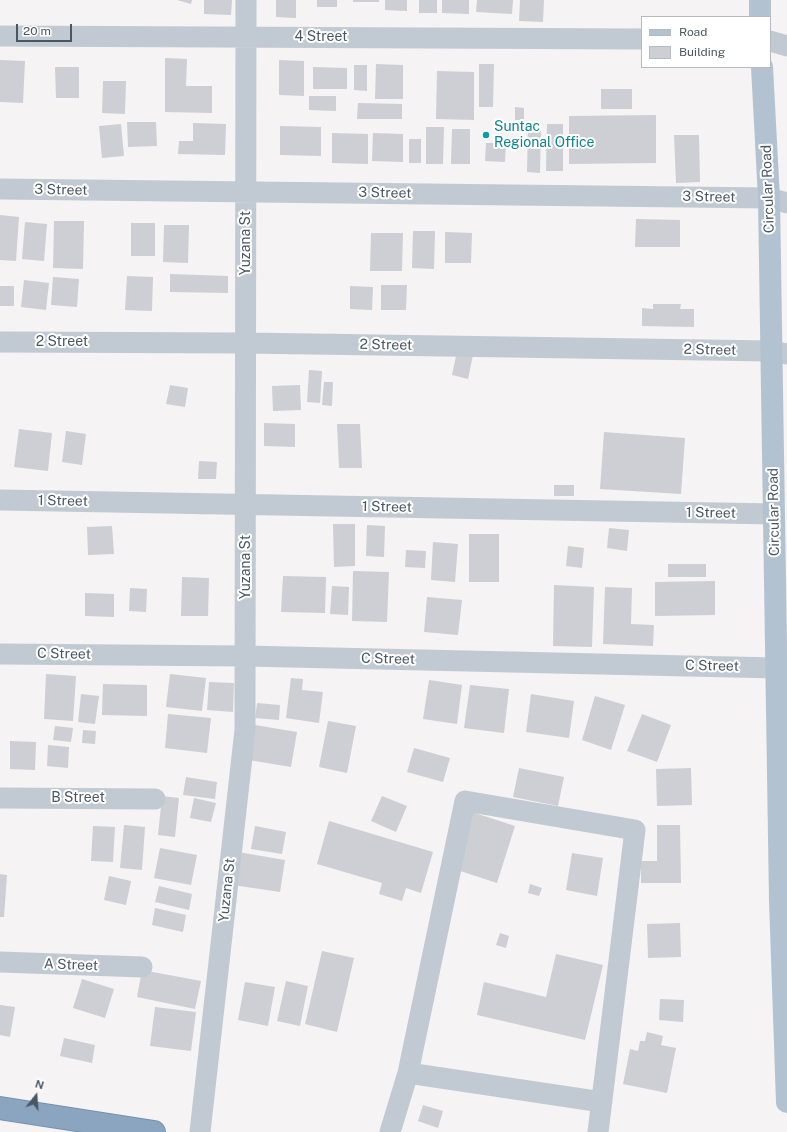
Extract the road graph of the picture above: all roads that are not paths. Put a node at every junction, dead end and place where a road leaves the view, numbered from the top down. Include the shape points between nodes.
1 (246, 0) edge
2 (760, 0) edge
3 (760, 16) edge
4 (0, 36) edge
5 (246, 36) junction
6 (641, 38) edge
7 (771, 41) edge
8 (787, 46) edge
9 (762, 68) edge
10 (0, 189) edge
11 (246, 192) junction
12 (778, 200) edge
13 (0, 342) edge
14 (246, 343) junction
15 (779, 352) edge
16 (0, 500) edge
17 (246, 504) junction
18 (774, 514) junction
19 (0, 654) edge
20 (246, 656) junction
21 (777, 668) junction
22 (0, 798) edge
23 (155, 799) dead end
24 (784, 902) edge
25 (0, 962) edge
26 (142, 967) dead end
27 (408, 1073) junction
28 (602, 1102) junction
29 (787, 1102) edge
30 (0, 1108) edge
31 (78, 1126) edge
32 (154, 1132) edge
33 (200, 1132) edge
34 (390, 1132) edge
35 (598, 1132) edge

1 - 5 street, Yuzana St
2 - 3 main road
4 - 5 street, 4 Street
5 - 6 street, 4 Street
5 - 11 street, Yuzana St
7 - 8 street
9 - 12 main road, Circular Road
10 - 11 street, 3 Street
11 - 12 street, 3 Street
11 - 14 street, Yuzana St
12 - 15 main road, Circular Road
13 - 14 street, 2 Street
14 - 15 street, 2 Street
14 - 17 street, Yuzana St
15 - 18 main road, Circular Road
16 - 17 street, 1 Street
17 - 18 street, 1 Street
17 - 20 street, Yuzana St
18 - 21 main road, Circular Road
19 - 20 street, C Street
20 - 21 street, C Street
20 - 33 street, Yuzana St via 245,730
21 - 24 main road, Circular Road
22 - 23 street, B Street
24 - 29 main road, Circular Road
25 - 26 street, A Street
27 - 28 street
27 - 28 street via 465,802 635,830
27 - 34 street
28 - 35 street
30 - 31 highway
31 - 32 highway

